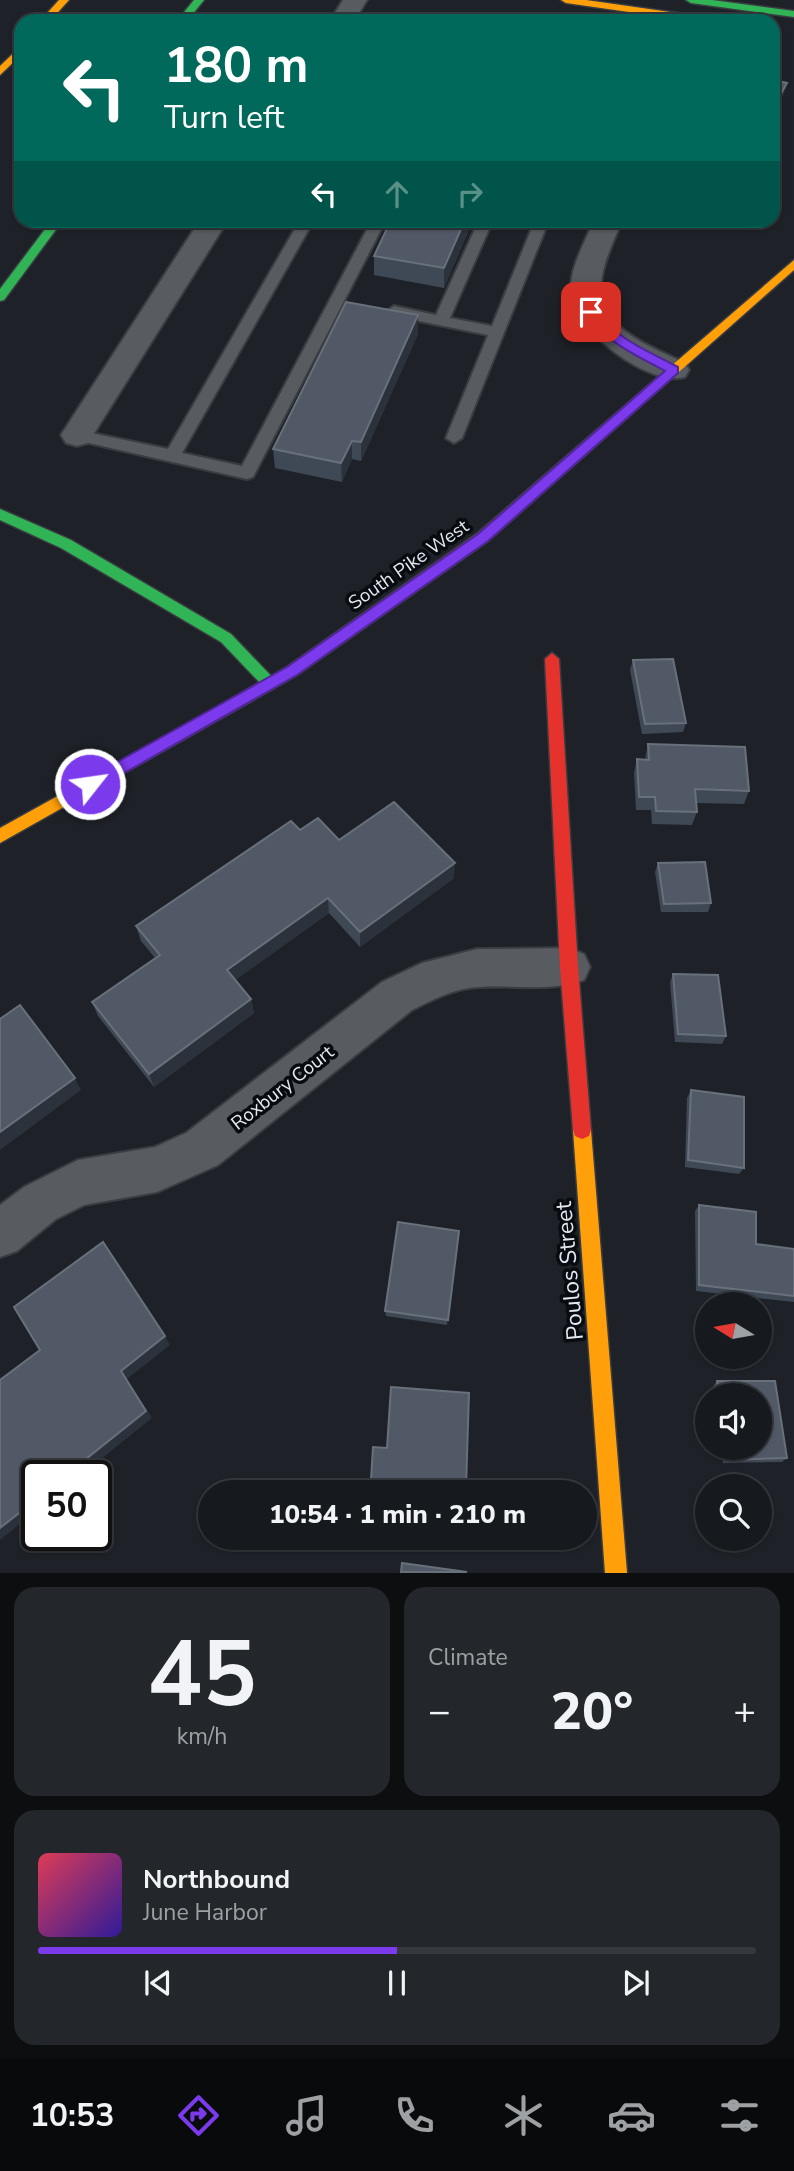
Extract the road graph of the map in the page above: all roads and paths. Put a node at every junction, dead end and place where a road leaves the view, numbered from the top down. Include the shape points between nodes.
1 (64, 0) edge
2 (199, 0) edge
3 (566, 0) edge
4 (684, 12) edge
5 (51, 14) edge
6 (188, 14) edge
7 (794, 14) edge
8 (14, 57) edge
9 (0, 72) edge
10 (52, 228) edge
11 (209, 228) edge
12 (302, 228) edge
13 (376, 228) edge
14 (482, 228) edge
15 (539, 228) edge
16 (605, 228) edge
17 (794, 264) edge
18 (0, 297) edge
19 (376, 308) edge
20 (441, 321) junction
21 (497, 332) junction
22 (674, 370) junction
23 (77, 435) joint
24 (454, 438) dead end
25 (172, 456) junction
26 (0, 514) edge
27 (77, 569) dead end
28 (151, 593) junction
29 (552, 659) dead end
30 (269, 683) junction
31 (0, 835) edge
32 (569, 967) junction
33 (0, 1234) edge
34 (616, 1573) edge

1 - 5 main road
2 - 6 main road
3 - 4 main road
4 - 7 main road
8 - 9 main road
10 - 18 main road
11 - 23 street
12 - 25 lane
13 - 25 lane via 344,301 247,473
14 - 20 lane
15 - 21 lane
16 - 22 street via 589,273 586,293 591,312 616,339
17 - 22 main road, South Pike West
19 - 20 lane
20 - 21 lane
21 - 24 lane
22 - 30 main road, South Pike West via 483,537
23 - 25 lane
26 - 28 main road via 66,544
27 - 28 main road
28 - 30 main road via 226,638
29 - 32 main road, Poulos Street
30 - 31 main road, South Pike West
32 - 33 street, Roxbury Court via 477,968 438,976 397,996 202,1149 157,1168 78,1183 40,1203
32 - 34 main road, Poulos Street

